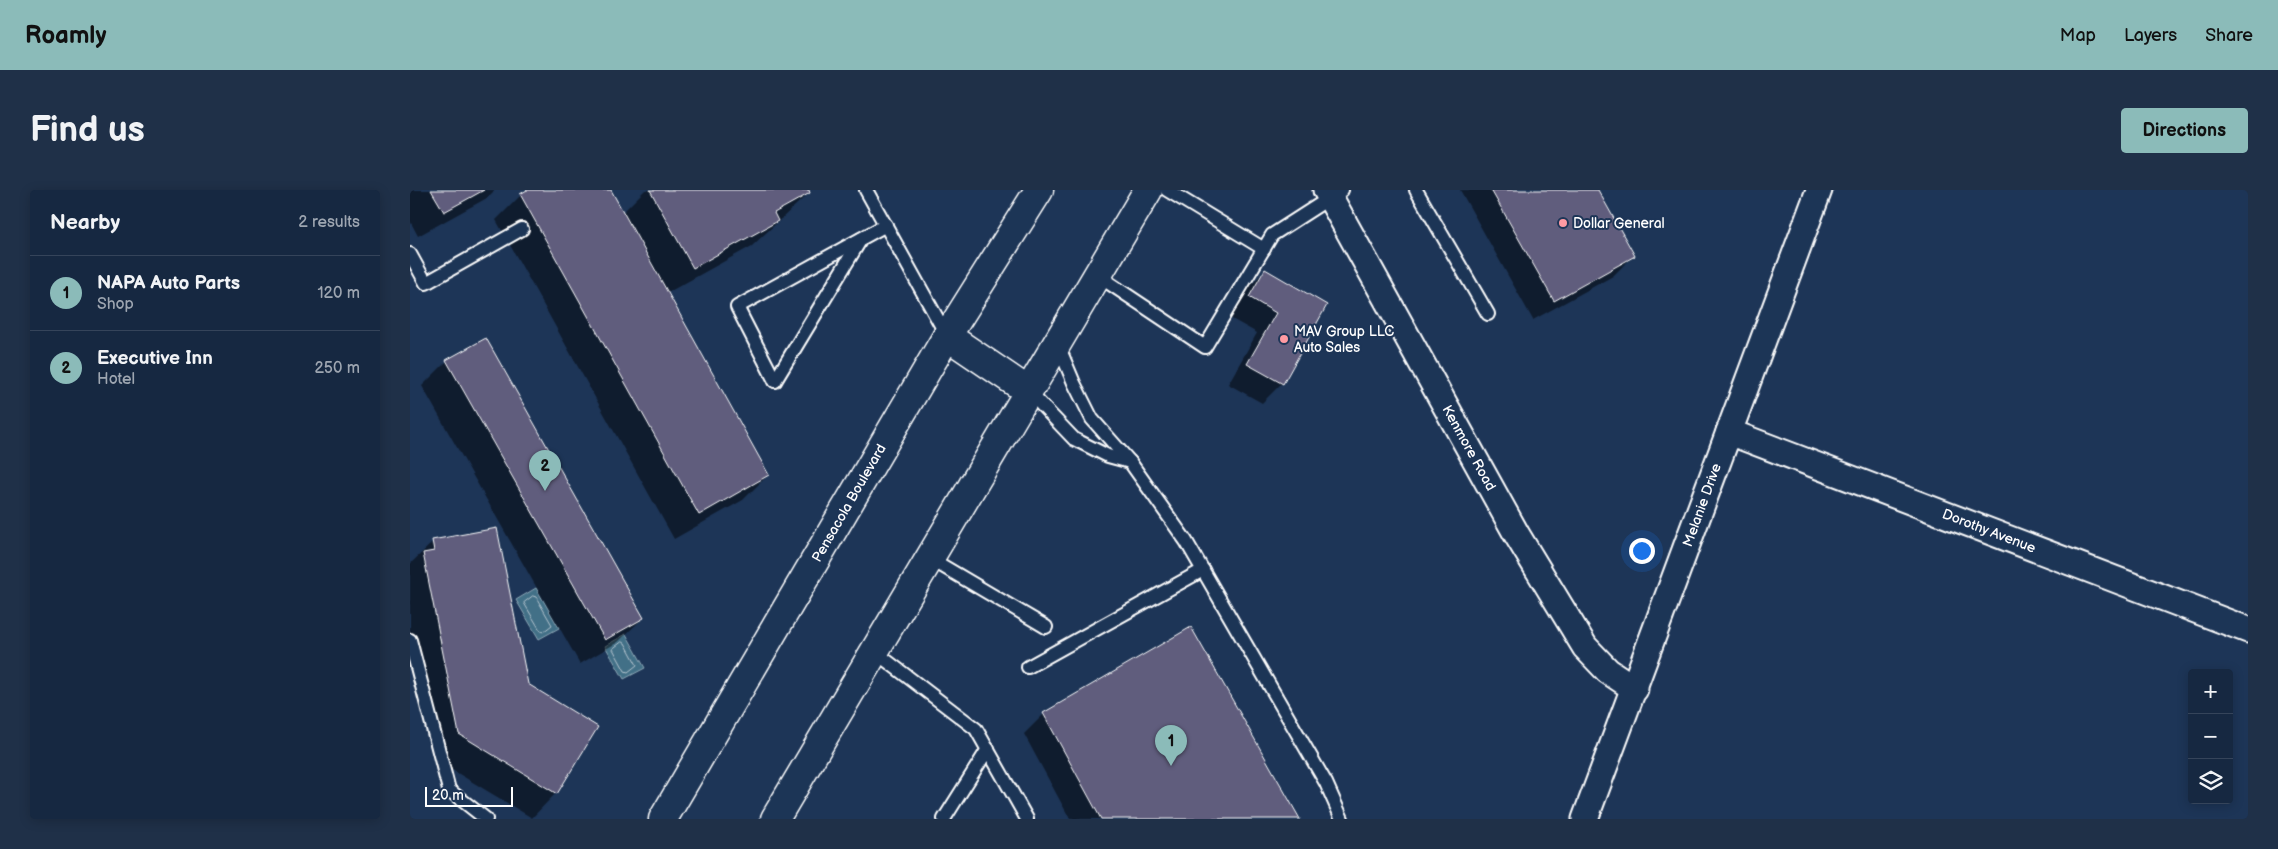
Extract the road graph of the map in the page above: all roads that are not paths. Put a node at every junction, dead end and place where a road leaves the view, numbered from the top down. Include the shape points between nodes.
1 (866, 190) edge
2 (1039, 190) edge
3 (1148, 190) edge
4 (1167, 190) edge
5 (1416, 190) edge
6 (1819, 190) edge
7 (1333, 192) edge
8 (886, 225) junction
9 (522, 229) dead end
10 (861, 238) junction
11 (1264, 249) junction
12 (410, 254) edge
13 (1097, 275) junction
14 (1488, 314) dead end
15 (947, 336) junction
16 (1057, 342) junction
17 (1028, 391) junction
18 (1729, 432) junction
19 (1130, 462) junction
20 (929, 558) junction
21 (1203, 570) junction
22 (1046, 626) dead end
23 (2248, 630) edge
24 (410, 640) edge
25 (874, 652) junction
26 (1028, 667) dead end
27 (1635, 689) junction
28 (988, 750) junction
29 (486, 819) edge
30 (663, 819) edge
31 (775, 819) edge
32 (944, 819) edge
33 (1027, 819) edge
34 (1342, 819) edge
35 (1585, 819) edge

1 - 8 lane
2 - 15 main road, Pensacola Boulevard
3 - 13 main road
4 - 11 lane
5 - 14 lane
6 - 18 street, Melanie Drive
7 - 11 lane via 1272,235
7 - 27 street, Kenmore Road via 1518,535 1585,647 1608,671
8 - 10 lane
8 - 15 lane
9 - 12 lane via 426,283
10 - 10 lane via 737,307 775,380 821,305
11 - 13 lane via 1205,347
13 - 16 main road
15 - 17 main road
15 - 30 main road, Pensacola Boulevard
16 - 17 main road
16 - 19 lane via 1092,418
17 - 19 lane via 1074,438 1108,456
17 - 20 main road
18 - 23 street, Dorothy Avenue
18 - 27 street, Melanie Drive
19 - 21 lane
20 - 22 lane
20 - 25 main road
21 - 26 lane
21 - 34 lane via 1326,783
24 - 29 lane via 449,790
25 - 28 lane via 976,729
25 - 31 main road
27 - 35 street, Melanie Drive
28 - 32 lane
28 - 33 lane

